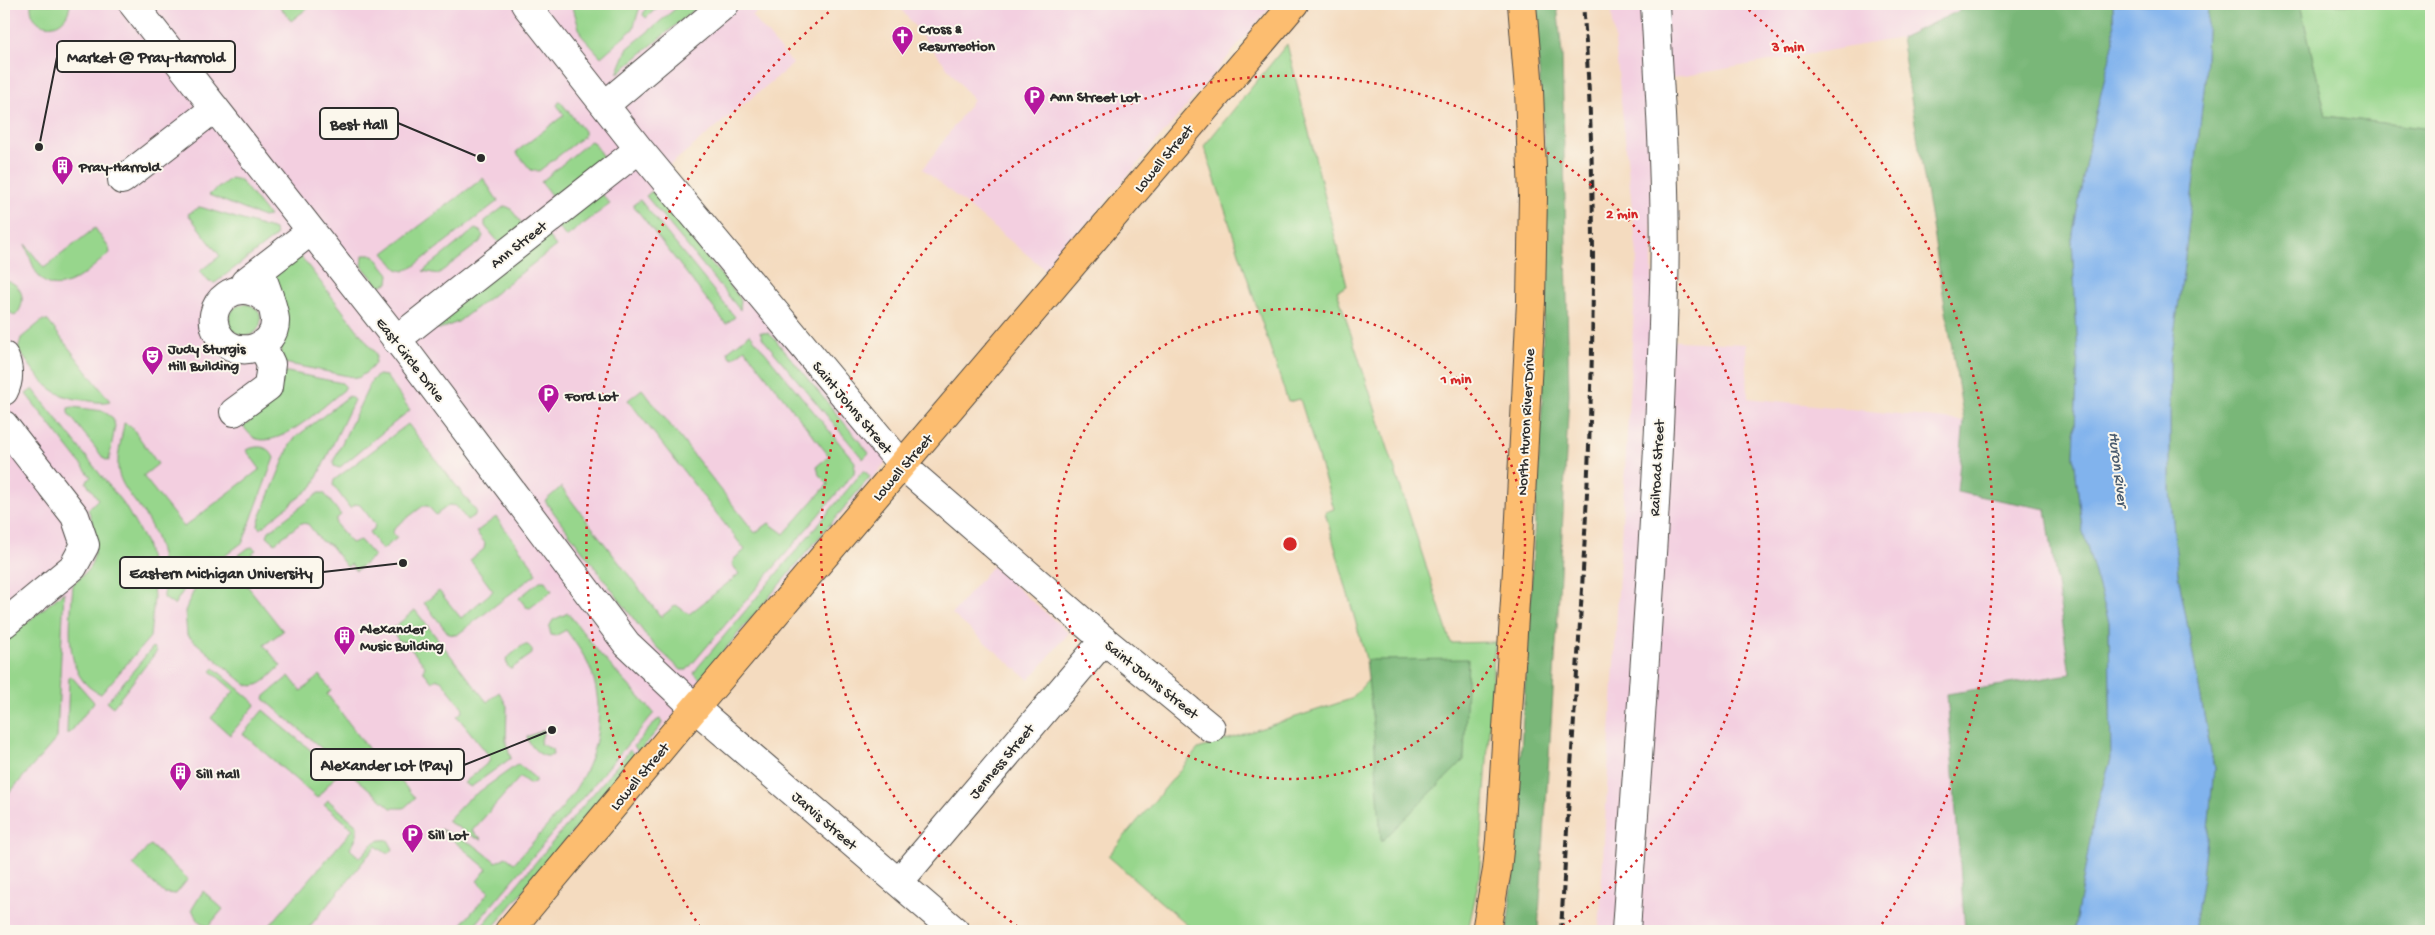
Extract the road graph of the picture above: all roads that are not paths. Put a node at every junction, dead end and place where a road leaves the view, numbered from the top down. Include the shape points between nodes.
1 (134, 4) edge
2 (525, 4) edge
3 (725, 4) edge
4 (1294, 4) edge
5 (1522, 4) edge
6 (1655, 4) edge
7 (605, 105) junction
8 (215, 108) junction
9 (639, 149) junction
10 (122, 180) dead end
11 (311, 230) junction
12 (260, 271) junction
13 (232, 292) junction
14 (272, 306) junction
15 (396, 340) junction
16 (262, 345) junction
17 (4, 356) edge
18 (4, 390) edge
19 (234, 412) dead end
20 (4, 424) edge
21 (903, 466) junction
22 (4, 624) edge
23 (1104, 640) junction
24 (695, 708) junction
25 (1211, 728) dead end
26 (899, 882) junction
27 (509, 931) edge
28 (956, 931) edge
29 (1486, 931) edge
30 (1626, 931) edge

1 - 8 street, East Circle Drive
2 - 7 street, Saint Johns Street
3 - 7 street
4 - 21 main road, Lowell Street
5 - 29 main road, North Huron River Drive via 1533,186 1531,301 1500,840
6 - 30 street, Railroad Street via 1665,286
7 - 9 street, Saint Johns Street
8 - 10 street
8 - 11 street, East Circle Drive
9 - 15 street, Ann Street
9 - 21 street, Saint Johns Street
11 - 12 street
11 - 15 street, East Circle Drive
12 - 13 street
12 - 14 street
13 - 14 street via 252,290
13 - 16 street via 223,298 215,314 218,334 231,347 242,350
14 - 16 street via 273,330
15 - 24 street, East Circle Drive via 627,644
16 - 19 street via 271,364 268,387
17 - 18 street via 8,365
20 - 22 street via 75,516 85,545 73,567
21 - 23 street, Saint Johns Street
21 - 24 main road, Lowell Street
23 - 25 street, Saint Johns Street
23 - 26 street, Jenness Street
24 - 26 street, Jarvis Street
24 - 27 main road, Lowell Street
26 - 28 street, Jarvis Street

